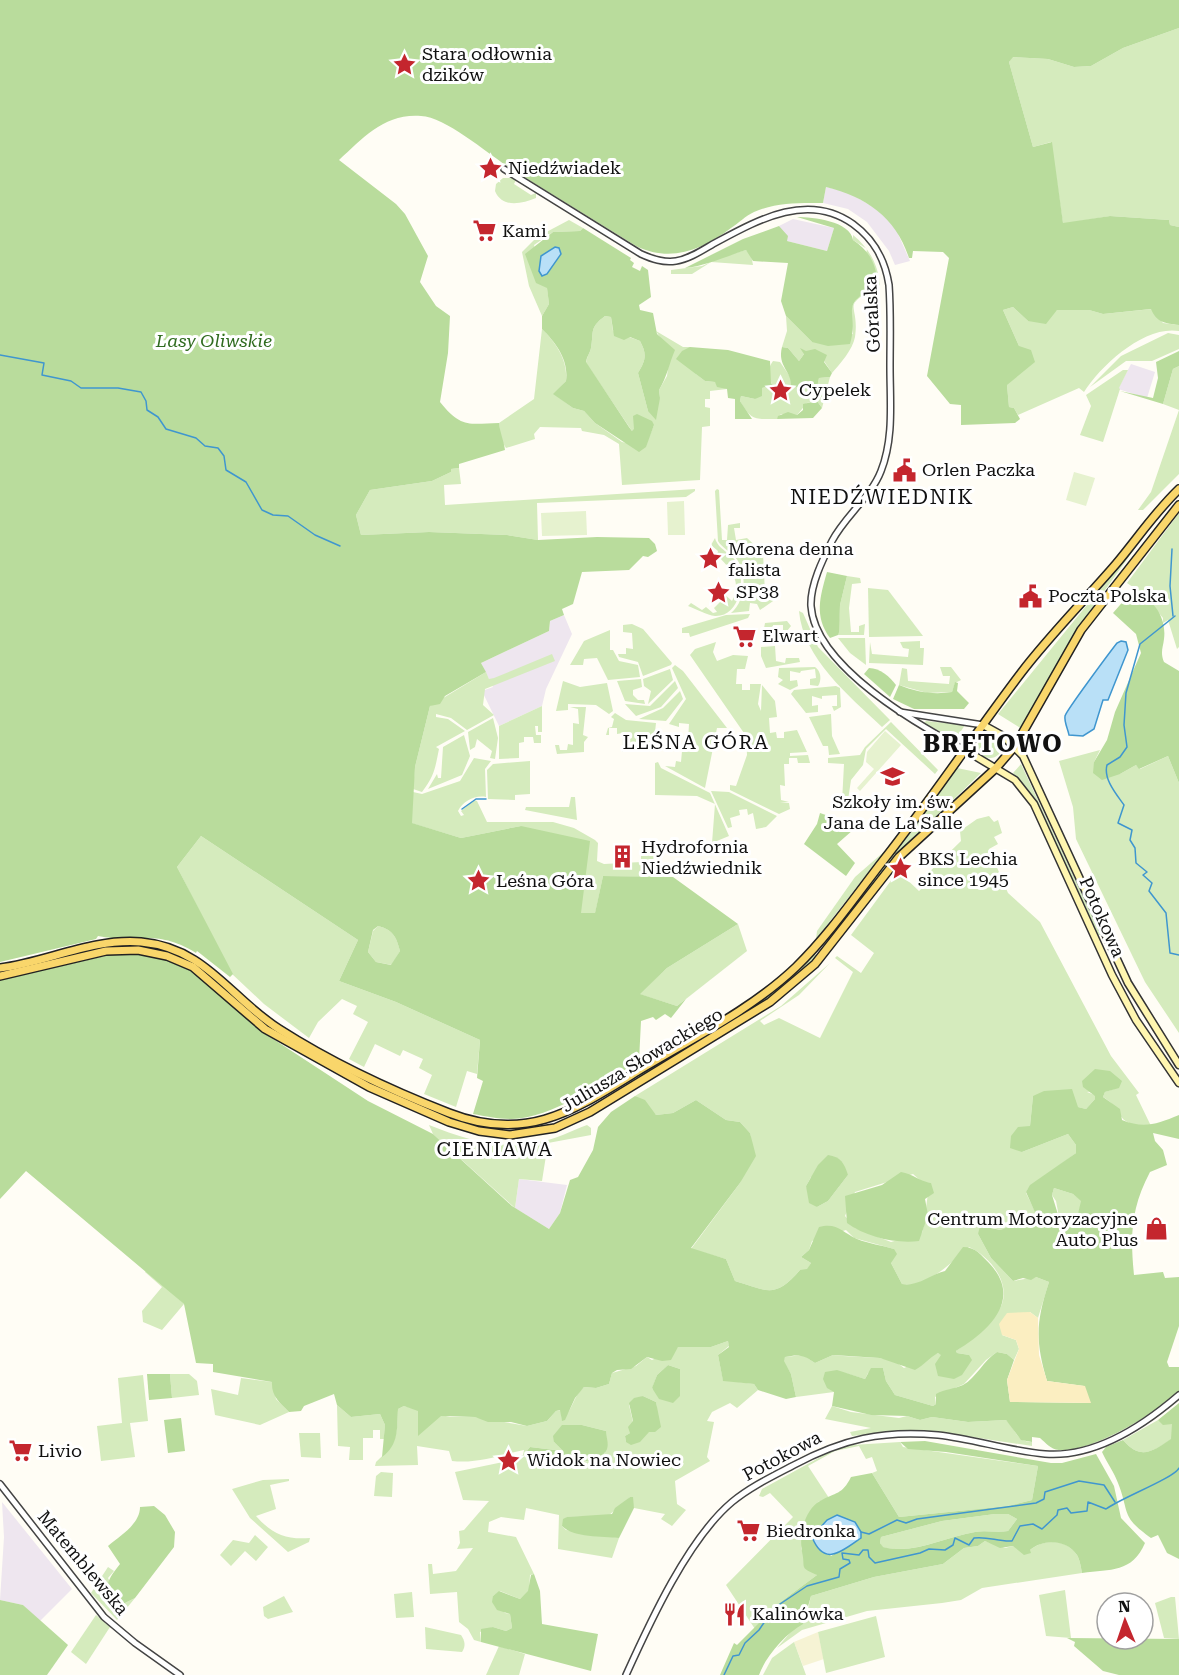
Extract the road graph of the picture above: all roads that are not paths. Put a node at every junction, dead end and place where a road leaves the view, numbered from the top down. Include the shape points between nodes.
1 (504, 169) dead end
2 (1179, 489) edge
3 (1179, 506) edge
4 (898, 712) junction
5 (923, 717) junction
6 (919, 725) junction
7 (983, 725) junction
8 (1015, 746) junction
9 (965, 750) junction
10 (996, 768) junction
11 (1106, 936) junction
12 (1095, 941) junction
13 (0, 968) edge
14 (0, 976) edge
15 (1179, 1065) edge
16 (1179, 1083) edge
17 (1179, 1395) edge
18 (0, 1484) edge
19 (180, 1675) edge
20 (626, 1675) edge

1 - 4 street, Góralska via 641,254 664,262 683,260 746,226 800,209 837,215 873,243 885,266 889,285 889,446 878,478 831,542 811,603 819,634 832,651
2 - 7 main road via 1024,668
3 - 8 main road via 1081,630
4 - 5 street, Góralska
4 - 6 street, Góralska
5 - 6 street
5 - 7 street, Góralska
6 - 9 street, Góralska
7 - 8 main road
7 - 9 main road, Juliusza Słowackiego
8 - 10 main road, Juliusza Słowackiego
8 - 11 main road, Potokowa via 1028,766
9 - 10 main road, Potokowa
9 - 13 main road, Juliusza Słowackiego via 816,946 789,973 735,1012 585,1103 539,1122 506,1126 471,1120 374,1080 279,1029 209,968 158,945 106,943
10 - 12 main road, Potokowa via 1015,780 1034,804
10 - 14 main road, Juliusza Słowackiego via 899,857 825,954 791,986 590,1112 541,1132 510,1135 479,1131 360,1083 265,1029 193,967 167,956 138,950 106,951
11 - 12 main road
11 - 15 main road, Potokowa via 1137,998
12 - 16 main road, Potokowa via 1136,1020
17 - 20 street, Potokowa via 1130,1431 1068,1453 1039,1454 917,1434 850,1440 820,1450 750,1489 714,1520 661,1602
18 - 19 street, Matemblewska via 104,1617

